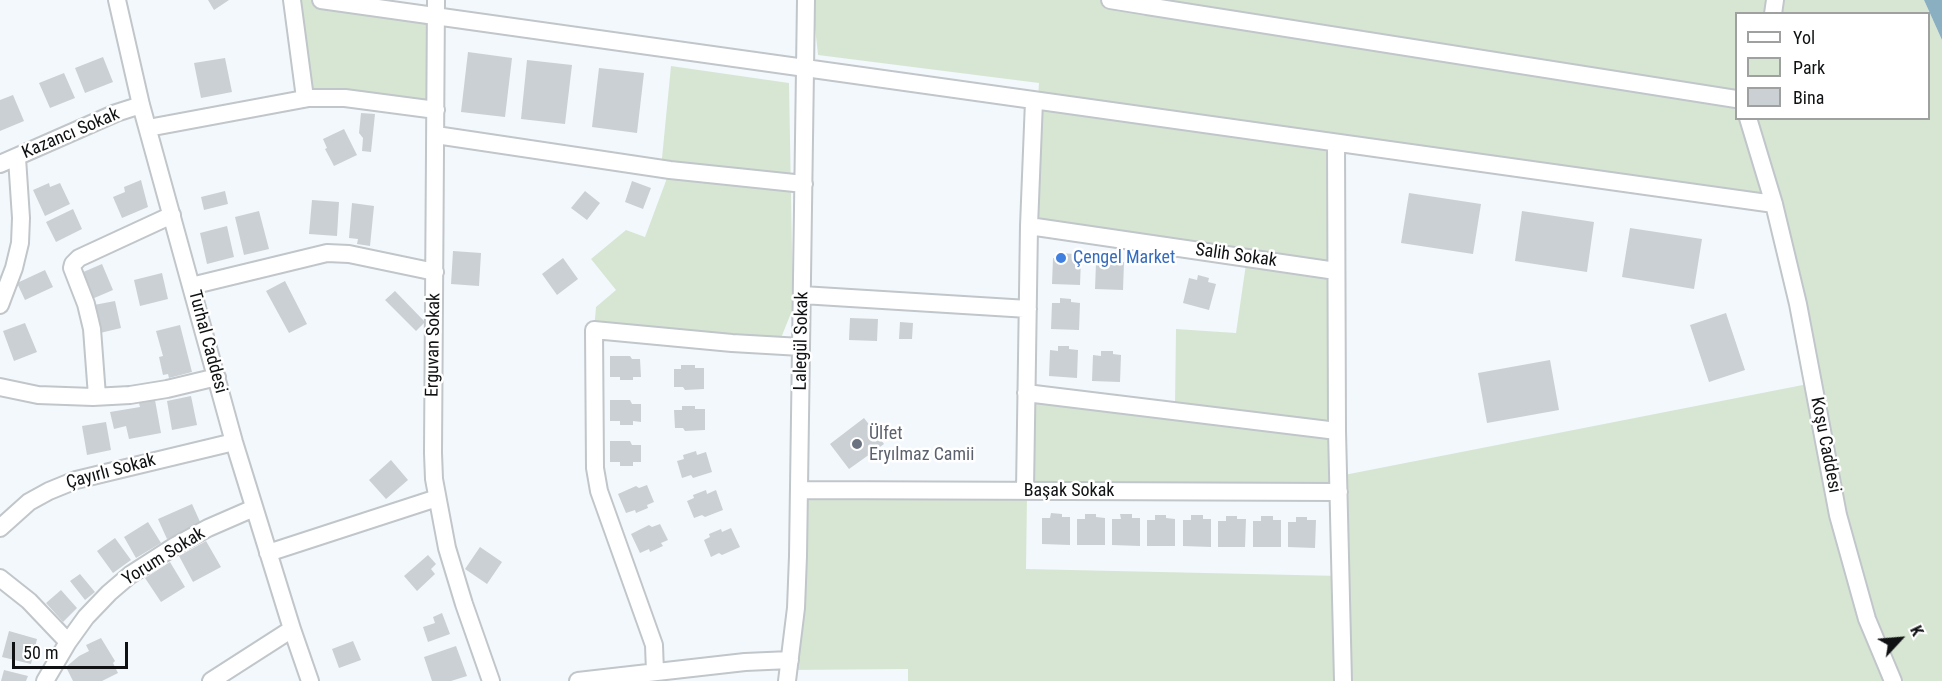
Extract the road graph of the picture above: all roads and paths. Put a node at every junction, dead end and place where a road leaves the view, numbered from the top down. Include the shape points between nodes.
1 (117, 0) edge
2 (292, 0) edge
3 (321, 0) edge
4 (806, 0) edge
5 (1110, 0) edge
6 (1148, 3) edge
7 (436, 8) edge
8 (805, 68) junction
9 (305, 98) junction
10 (1735, 99) edge
11 (1034, 101) junction
12 (141, 105) junction
13 (436, 110) junction
14 (1749, 120) edge
15 (148, 128) junction
16 (436, 135) junction
17 (1336, 143) junction
18 (17, 158) junction
19 (0, 164) edge
20 (804, 184) junction
21 (1774, 204) junction
22 (172, 215) junction
23 (1029, 226) junction
24 (1336, 271) junction
25 (435, 272) junction
26 (191, 286) junction
27 (802, 295) junction
28 (0, 304) edge
29 (1028, 309) junction
30 (801, 347) junction
31 (217, 378) junction
32 (0, 387) edge
33 (1026, 393) junction
34 (97, 396) junction
35 (1337, 431) junction
36 (234, 441) junction
37 (799, 490) junction
38 (1025, 490) junction
39 (1339, 492) junction
40 (437, 498) junction
41 (254, 508) junction
42 (0, 528) edge
43 (268, 553) junction
44 (0, 578) edge
45 (292, 629) junction
46 (68, 642) junction
47 (790, 660) junction
48 (655, 672) junction
49 (45, 681) edge
50 (211, 681) edge
51 (310, 681) edge
52 (491, 681) edge
53 (578, 681) edge
54 (787, 681) edge
55 (1342, 681) edge
56 (1893, 681) edge

1 - 12 street, Turhal Caddesi
2 - 9 street
3 - 7 street
4 - 8 street, Lalegül Sokak
5 - 6 street
6 - 10 street
7 - 8 street
7 - 13 street, Erguvan Sokak
8 - 11 street
8 - 20 street, Lalegül Sokak
9 - 13 street via 345,98
9 - 15 street
11 - 17 street
11 - 23 street
12 - 15 street, Turhal Caddesi
12 - 18 street, Kazancı Sokak
13 - 16 street, Erguvan Sokak
14 - 21 street, Koşu Caddesi
15 - 22 street, Turhal Caddesi
16 - 20 street via 670,170
16 - 25 street, Erguvan Sokak
17 - 21 street
17 - 24 street
18 - 19 street, Kazancı Sokak
18 - 28 street via 20,243
20 - 27 street, Lalegül Sokak
21 - 56 street, Koşu Caddesi via 1798,304 1838,515 1867,619
22 - 26 street, Turhal Caddesi
22 - 34 street via 73,264 92,329
23 - 24 street, Salih Sokak
23 - 29 street
24 - 35 street
25 - 26 street via 327,253
25 - 40 street, Erguvan Sokak via 433,453
26 - 31 street, Turhal Caddesi
27 - 29 street
27 - 30 street, Lalegül Sokak
29 - 33 street
30 - 37 street, Lalegül Sokak
30 - 48 street via 594,330 595,468 599,490 654,645
31 - 34 street via 167,389
31 - 36 street, Turhal Caddesi
32 - 34 street via 46,395
33 - 35 street
33 - 38 street
35 - 39 street
36 - 41 street, Turhal Caddesi
36 - 42 street, Çayırlı Sokak via 68,483 29,502
37 - 38 street, Başak Sokak
37 - 47 street, Lalegül Sokak
38 - 39 street, Başak Sokak
39 - 55 street
40 - 43 street
40 - 52 street, Erguvan Sokak via 456,579
41 - 43 street, Turhal Caddesi
41 - 46 street, Yorum Sokak via 208,528 130,575 108,593
43 - 45 street, Turhal Caddesi
44 - 46 street via 29,601
45 - 50 street
45 - 51 street, Turhal Caddesi
46 - 49 street, Yorum Sokak
47 - 48 street
47 - 54 street, Lalegül Sokak
48 - 53 street

